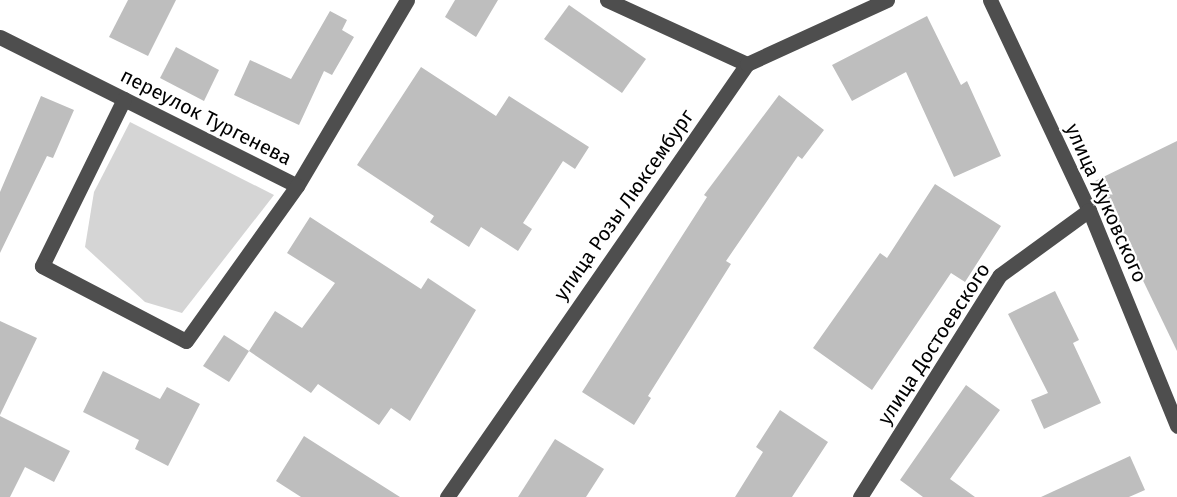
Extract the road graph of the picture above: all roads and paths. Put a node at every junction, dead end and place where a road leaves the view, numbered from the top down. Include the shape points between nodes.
1 (407, 0) edge
2 (607, 0) edge
3 (887, 0) edge
4 (990, 0) edge
5 (0, 37) edge
6 (747, 64) junction
7 (124, 99) junction
8 (297, 186) junction
9 (1089, 210) junction
10 (1172, 399) edge
11 (1177, 426) edge
12 (447, 497) edge
13 (860, 497) edge

1 - 8 street, переулок Тургенева
2 - 6 street
3 - 6 street
4 - 9 street, улица Жуковского
5 - 7 street, переулок Тургенева
6 - 12 street, улица Розы Люксембург
7 - 8 street, переулок Тургенева
7 - 8 street via 42,266 186,341
9 - 10 street, улица Жуковского
9 - 13 street, улица Достоевского via 1000,275
10 - 11 street, улица Жуковского

